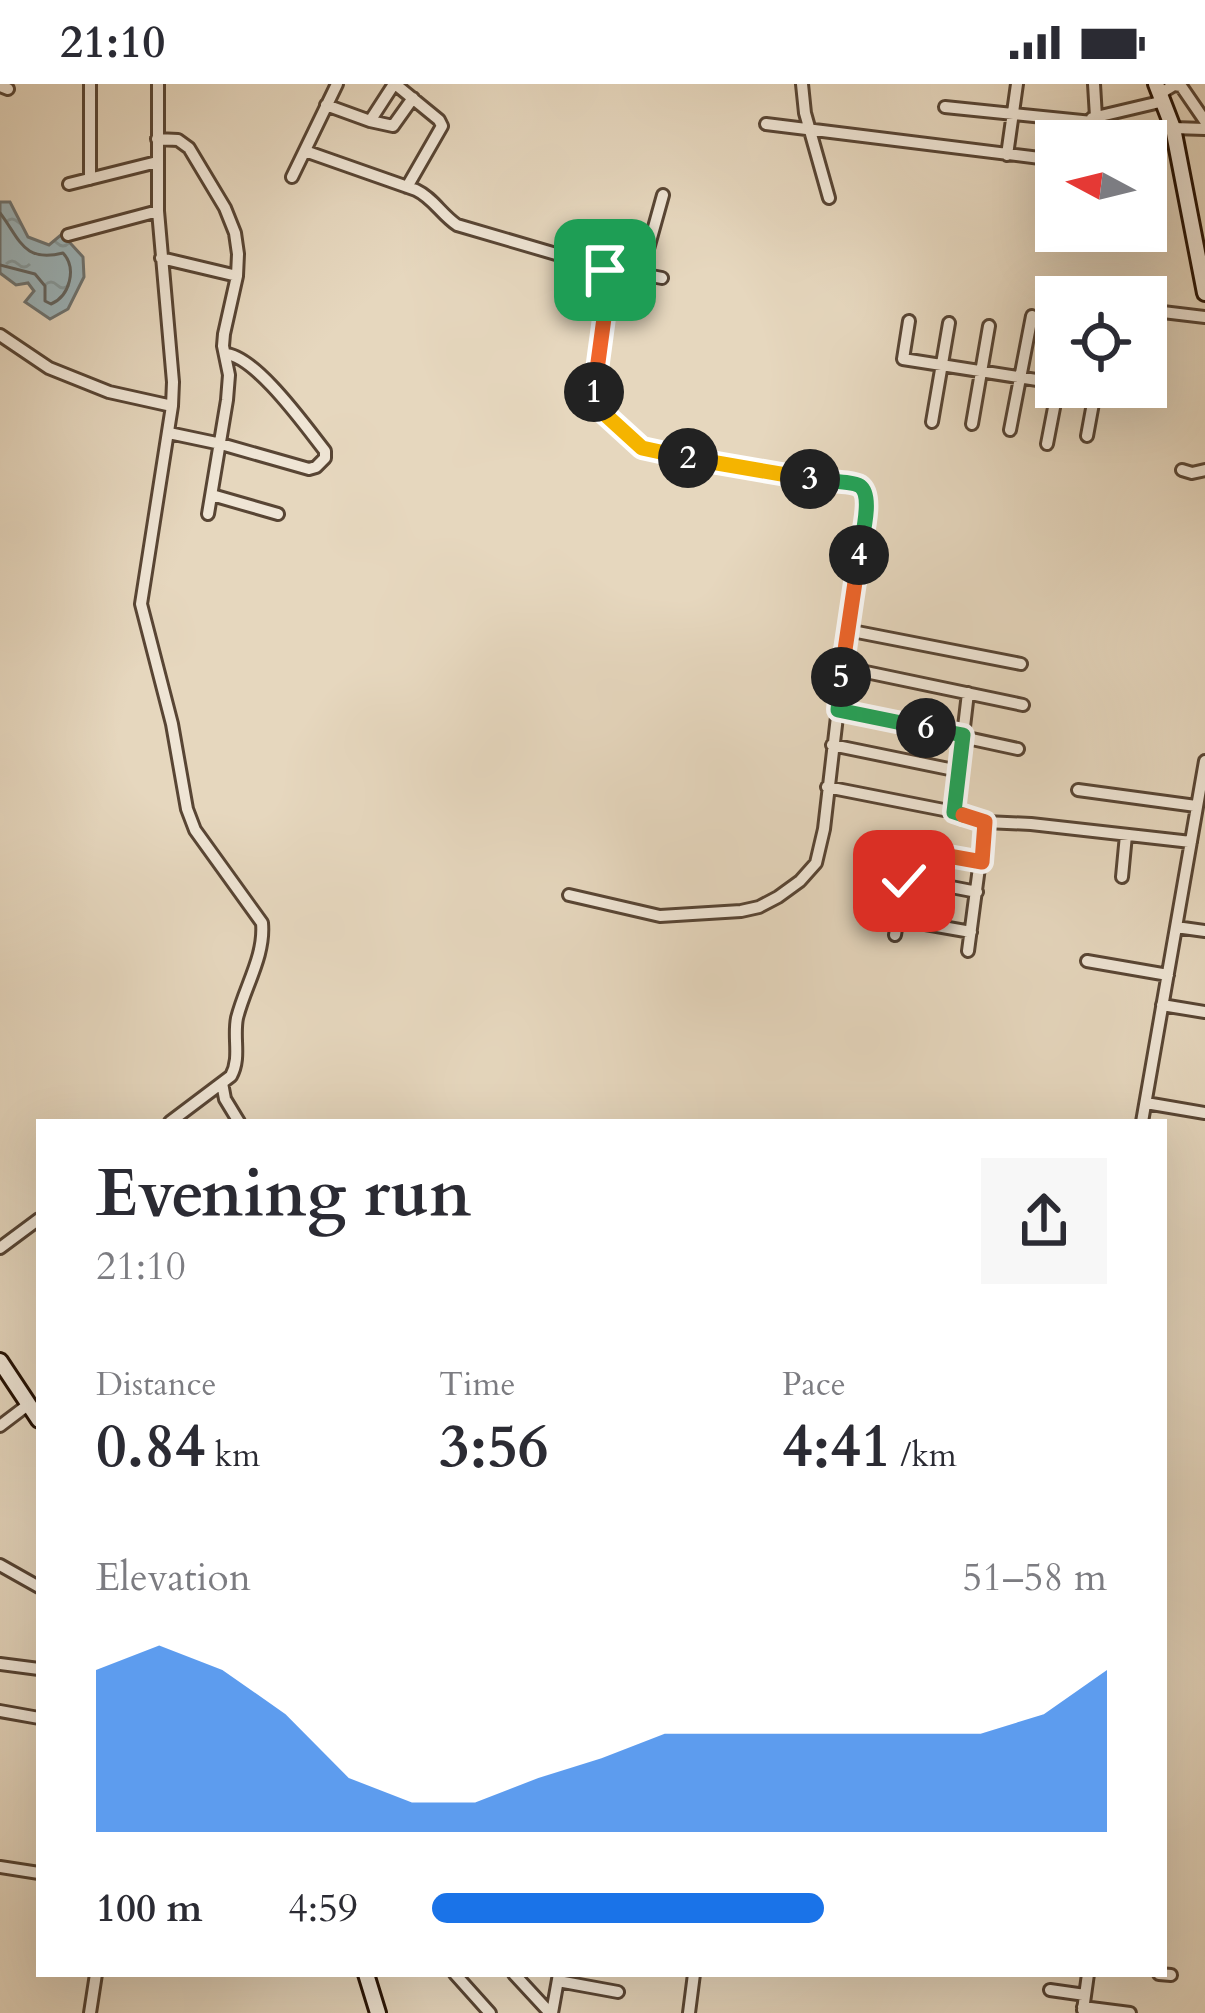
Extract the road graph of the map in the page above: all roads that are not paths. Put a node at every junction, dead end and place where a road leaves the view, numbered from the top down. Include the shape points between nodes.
1 (90, 84) edge
2 (158, 84) edge
3 (337, 84) edge
4 (394, 84) edge
5 (802, 84) edge
6 (1017, 84) edge
7 (1094, 84) edge
8 (1160, 93) edge
9 (413, 98) junction
10 (326, 105) junction
11 (945, 107) dead end
12 (1012, 115) junction
13 (1094, 119) junction
14 (370, 122) junction
15 (766, 124) dead end
16 (1205, 125) edge
17 (1173, 128) junction
18 (809, 130) junction
19 (157, 140) junction
20 (310, 153) junction
21 (1007, 155) junction
22 (1035, 158) edge
23 (157, 162) junction
24 (292, 177) dead end
25 (90, 179) junction
26 (69, 184) dead end
27 (407, 187) junction
28 (663, 195) dead end
29 (829, 198) dead end
30 (158, 211) junction
31 (68, 235) dead end
32 (161, 258) junction
33 (605, 270) junction
34 (641, 274) junction
35 (237, 277) junction
36 (662, 278) dead end
37 (1205, 293) edge
38 (1167, 312) edge
39 (1032, 316) dead end
40 (1205, 317) edge
41 (909, 321) dead end
42 (950, 323) dead end
43 (988, 326) dead end
44 (1, 336) edge
45 (225, 354) junction
46 (942, 365) junction
47 (981, 371) junction
48 (1020, 377) junction
49 (1035, 380) edge
50 (172, 406) junction
51 (1053, 408) edge
52 (1090, 408) edge
53 (932, 422) dead end
54 (972, 424) dead end
55 (1010, 430) dead end
56 (169, 433) junction
57 (1087, 436) dead end
58 (221, 444) junction
59 (1047, 444) dead end
60 (1182, 470) dead end
61 (1205, 470) edge
62 (212, 495) junction
63 (208, 514) dead end
64 (278, 514) dead end
65 (847, 630) junction
66 (1021, 664) dead end
67 (842, 667) junction
68 (968, 693) junction
69 (1023, 705) dead end
70 (838, 710) junction
71 (963, 735) junction
72 (832, 745) junction
73 (1018, 749) dead end
74 (1205, 760) edge
75 (959, 770) junction
76 (827, 787) junction
77 (1078, 790) dead end
78 (1196, 806) junction
79 (954, 812) junction
80 (985, 822) junction
81 (1126, 835) junction
82 (1191, 842) junction
83 (915, 848) dead end
84 (943, 855) junction
85 (982, 862) junction
86 (1122, 877) dead end
87 (938, 884) junction
88 (977, 892) junction
89 (569, 895) dead end
90 (897, 919) junction
91 (1176, 927) junction
92 (971, 932) junction
93 (1205, 932) edge
94 (895, 935) dead end
95 (968, 951) dead end
96 (1087, 962) dead end
97 (1168, 976) junction
98 (1162, 1005) junction
99 (1205, 1012) edge
100 (222, 1083) junction
101 (1146, 1103) junction
102 (1205, 1113) edge
103 (174, 1119) edge
104 (237, 1119) edge
105 (1143, 1119) edge
106 (36, 1222) edge
107 (0, 1249) edge
108 (0, 1361) edge
109 (5, 1378) edge
110 (29, 1404) junction
111 (36, 1415) edge
112 (0, 1426) edge
113 (0, 1565) edge
114 (36, 1584) edge
115 (0, 1664) edge
116 (36, 1670) edge
117 (0, 1712) edge
118 (36, 1718) edge
119 (0, 1867) edge
120 (36, 1873) edge
121 (95, 1977) edge
122 (367, 1977) edge
123 (458, 1977) edge
124 (517, 1977) edge
125 (694, 1977) edge
126 (558, 1978) edge
127 (1050, 1990) dead end
128 (618, 1992) dead end
129 (1084, 2005) edge
130 (89, 2013) edge
131 (378, 2013) edge
132 (490, 2013) edge
133 (551, 2013) edge
134 (688, 2013) edge
135 (1130, 2013) edge

1 - 25 street
2 - 19 street
3 - 10 street
4 - 9 street
4 - 14 street
5 - 18 street
6 - 12 street
7 - 13 street
8 - 13 street
8 - 16 street via 1179,85
8 - 17 main road
9 - 14 street via 393,126
9 - 27 street via 442,126
10 - 14 street
10 - 20 street
11 - 12 street
12 - 13 street
12 - 21 street
15 - 18 street
16 - 17 street
17 - 37 main road
18 - 21 street
18 - 29 street
19 - 23 street
19 - 35 street via 184,142 213,188 235,233
20 - 24 street
20 - 27 street
21 - 22 street
23 - 25 street
23 - 30 street
25 - 26 street
27 - 33 street via 457,225
28 - 34 street
30 - 31 street
30 - 32 street
32 - 35 street
32 - 50 street
33 - 34 street
33 - 65 street via 594,393 597,407 642,448 854,484 866,493
34 - 36 street
35 - 45 street
38 - 40 street
39 - 48 street
41 - 46 street via 903,359
42 - 46 street
43 - 47 street
44 - 50 street via 49,368
45 - 58 street
45 - 58 street via 240,356 282,397 326,455 309,469
46 - 47 street
46 - 53 street
47 - 48 street
47 - 54 street
48 - 49 street
48 - 55 street
50 - 56 street
51 - 59 street
52 - 57 street
56 - 58 street
56 - 100 street via 141,604 187,809 262,923 236,1023 237,1066
58 - 62 street
60 - 61 street
62 - 63 street
62 - 64 street
65 - 66 street
65 - 67 street
67 - 68 street
67 - 70 street
68 - 69 street
68 - 71 street
70 - 71 street
70 - 72 street
71 - 73 street
71 - 75 street
72 - 75 street
72 - 76 street
74 - 78 street
75 - 79 street
76 - 79 street
76 - 89 street via 816,863 759,907 660,916
77 - 78 street
78 - 82 street
79 - 80 street
80 - 81 street
80 - 85 street
81 - 82 street
81 - 86 street
82 - 91 street
83 - 84 street
84 - 85 street
84 - 87 street
85 - 88 street
87 - 88 street
87 - 90 street via 904,881
88 - 92 street
90 - 92 street
90 - 94 street
91 - 93 street
91 - 97 street
92 - 95 street
96 - 97 street
97 - 98 street
98 - 99 street
98 - 101 street
100 - 103 street
100 - 104 street
101 - 102 street
101 - 105 street
106 - 107 street
108 - 109 main road
109 - 110 main road
110 - 111 main road
110 - 112 street
113 - 114 street
115 - 116 street
117 - 118 street
119 - 120 street
121 - 130 street
122 - 131 main road
123 - 132 street
124 - 133 street
125 - 134 street
126 - 128 street
126 - 133 street
127 - 129 street
129 - 135 street

